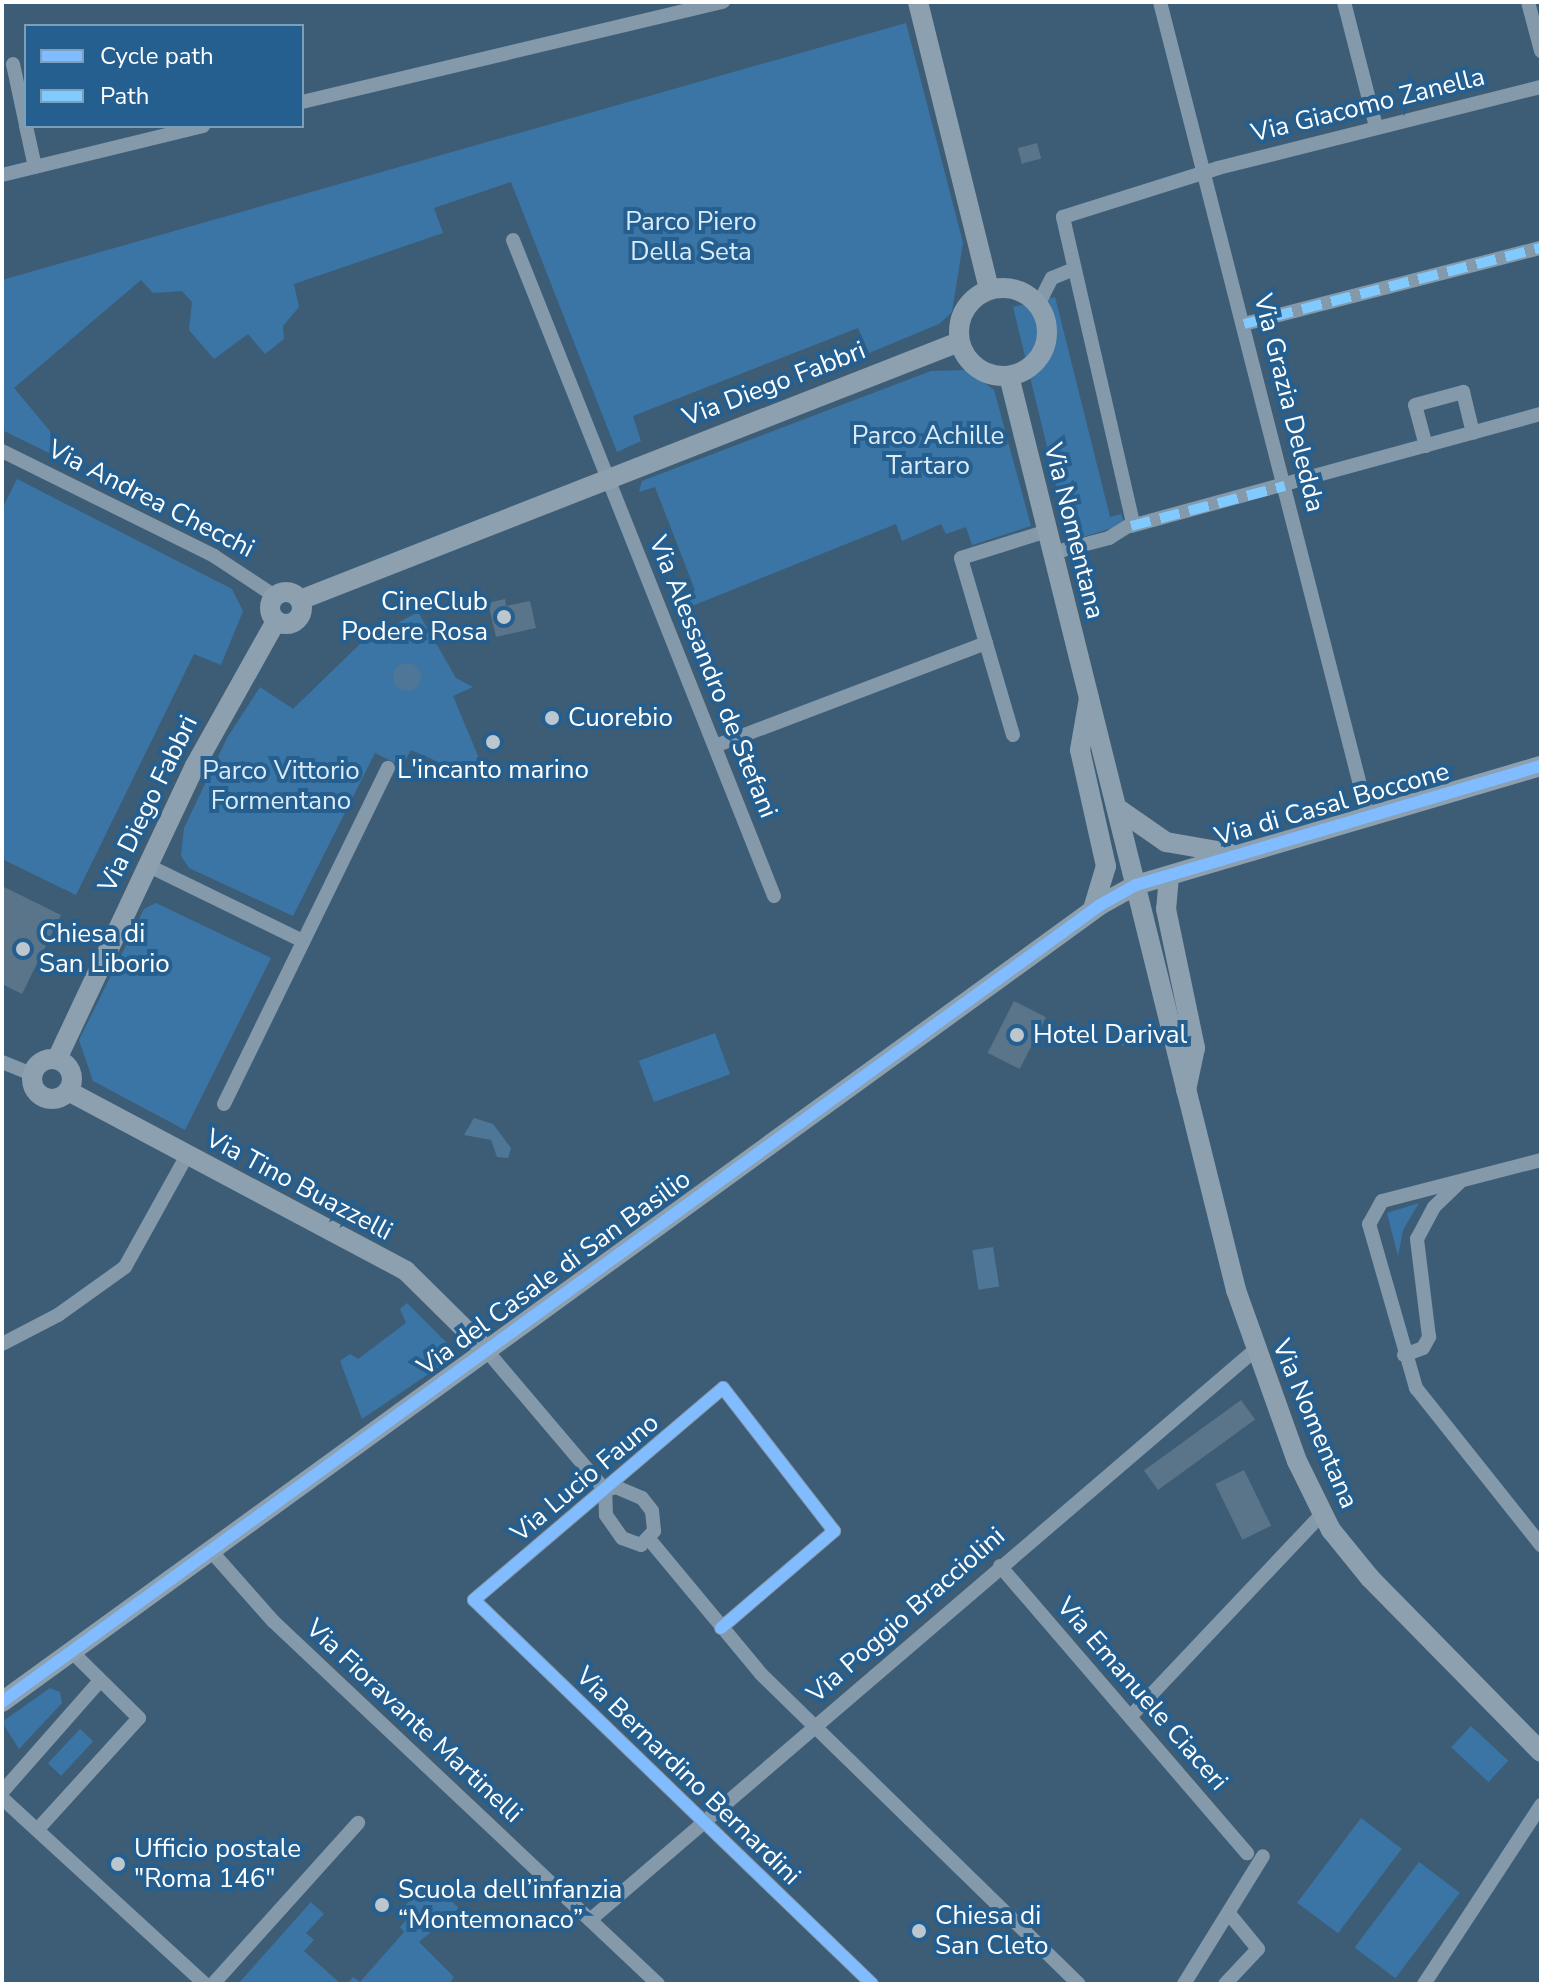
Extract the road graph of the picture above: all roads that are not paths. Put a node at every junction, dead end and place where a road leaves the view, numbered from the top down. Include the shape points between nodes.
1 (723, 2) edge
2 (918, 2) edge
3 (1160, 2) edge
4 (1344, 2) edge
5 (1528, 2) edge
6 (1541, 51) edge
7 (13, 64) dead end
8 (1541, 87) edge
9 (304, 102) edge
10 (24, 116) edge
11 (1376, 127) junction
12 (27, 128) edge
13 (195, 128) edge
14 (35, 167) junction
15 (1208, 172) junction
16 (2, 175) edge
17 (513, 240) dead end
18 (1541, 248) edge
19 (1074, 269) junction
20 (989, 289) junction
21 (1038, 305) junction
22 (1244, 324) junction
23 (959, 342) junction
24 (1009, 376) junction
25 (1541, 414) edge
26 (1473, 433) junction
27 (1426, 446) junction
28 (2, 451) edge
29 (607, 476) junction
30 (1285, 486) junction
31 (1131, 526) junction
32 (1047, 531) junction
33 (1052, 553) junction
34 (275, 596) junction
35 (300, 600) junction
36 (276, 621) junction
37 (986, 643) junction
38 (1089, 698) junction
39 (1013, 735) dead end
40 (715, 746) junction
41 (1541, 766) edge
42 (388, 768) dead end
43 (1116, 806) junction
44 (1368, 816) junction
45 (1237, 854) junction
46 (147, 865) junction
47 (1169, 876) junction
48 (1136, 885) junction
49 (774, 896) dead end
50 (1093, 909) junction
51 (303, 941) junction
52 (57, 1059) junction
53 (2, 1062) edge
54 (32, 1074) junction
55 (1186, 1090) junction
56 (68, 1091) junction
57 (224, 1104) dead end
58 (187, 1155) junction
59 (1541, 1160) edge
60 (1465, 1178) junction
61 (2, 1344) edge
62 (1255, 1350) junction
63 (487, 1351) junction
64 (1404, 1355) junction
65 (605, 1490) junction
66 (1322, 1514) junction
67 (649, 1539) junction
68 (1541, 1545) edge
69 (211, 1551) junction
70 (1000, 1566) junction
71 (474, 1600) joint
72 (721, 1628) junction
73 (72, 1652) junction
74 (100, 1681) junction
75 (2, 1702) edge
76 (1131, 1716) junction
77 (813, 1727) junction
78 (1541, 1752) edge
79 (2, 1792) edge
80 (2, 1798) edge
81 (1541, 1805) edge
82 (703, 1821) junction
83 (358, 1823) dead end
84 (38, 1829) junction
85 (1247, 1853) dead end
86 (1263, 1856) dead end
87 (1231, 1916) junction
88 (590, 1920) junction
89 (205, 1984) edge
90 (213, 1984) edge
91 (658, 1984) edge
92 (872, 1984) edge
93 (1079, 1984) edge
94 (1184, 1984) edge
95 (1225, 1984) edge
96 (1424, 1984) edge

1 - 9 street
2 - 20 street
3 - 15 street, Via Grazia Deledda
4 - 11 street
5 - 6 street
7 - 10 street
8 - 11 street, Via Giacomo Zanella
11 - 15 street, Via Giacomo Zanella
12 - 14 street
13 - 14 street
14 - 16 street
15 - 19 street, Via Giacomo Zanella via 1063,217
15 - 22 street, Via Grazia Deledda
17 - 29 street
18 - 22 street
19 - 21 street via 1052,278
19 - 31 street
20 - 21 street via 1011,288
20 - 23 street via 965,309
21 - 24 street via 1046,324 1045,345 1034,363
22 - 30 street, Via Grazia Deledda
23 - 24 street via 975,366
23 - 29 street, Via Diego Fabbri
24 - 32 street, Via Nomentana
25 - 26 street
26 - 27 street
26 - 27 street via 1463,392 1415,405
27 - 30 street
28 - 34 street, Via Andrea Checchi via 221,560
29 - 35 street, Via Diego Fabbri
29 - 40 street, Via Alessandro de Stefani
30 - 31 street
30 - 44 street, Via Grazia Deledda
31 - 33 street
32 - 33 street, Via Nomentana
32 - 37 street via 961,558
33 - 38 street, Via Nomentana
34 - 35 street via 288,592
34 - 36 street via 270,611
35 - 36 street via 295,621
36 - 46 street, Via Diego Fabbri via 234,689
37 - 39 street
37 - 40 street
38 - 43 street, Via Nomentana
38 - 50 street, Via Nomentana via 1080,750 1106,866
40 - 49 street, Via Alessandro de Stefani
41 - 44 street, Via di Casal Boccone
42 - 51 street
43 - 45 street, Via di Casal Boccone via 1166,842
43 - 48 street, Via Nomentana
44 - 45 street, Via di Casal Boccone
45 - 47 street, Via di Casal Boccone
46 - 51 street
46 - 52 street, Via Diego Fabbri
47 - 48 street, Via di Casal Boccone
47 - 55 street, Via Nomentana via 1165,903 1195,1048
48 - 50 street, Via del Casale di San Basilio
48 - 55 street, Via Nomentana
50 - 63 street, Via del Casale di San Basilio
51 - 57 street
52 - 54 street via 46,1060
52 - 56 street via 70,1071
53 - 54 street
54 - 56 street via 33,1087 45,1098
55 - 62 street, Via Nomentana
56 - 58 street, Via Tino Buazzelli
58 - 61 street via 125,1267 58,1315
58 - 63 street, Via Tino Buazzelli via 406,1271
59 - 60 street
60 - 64 street via 1434,1207 1417,1239 1429,1337 1423,1348
60 - 64 street via 1372,1210 1369,1227
62 - 66 street, Via Nomentana
62 - 70 street, Via Poggio Bracciolini
63 - 65 street
63 - 69 street, Via del Casale di San Basilio
64 - 68 street via 1419,1393
65 - 67 street via 603,1508 622,1538 636,1545
65 - 67 street via 623,1489 642,1498 656,1522
65 - 71 street, Via Lucio Fauno
65 - 72 street, Via Lucio Fauno via 723,1388 834,1531
66 - 76 street
66 - 78 street, Via Nomentana via 1380,1589
67 - 72 street
69 - 73 street, Via del Casale di San Basilio
69 - 88 street, Via Fioravante Martinelli via 273,1621
70 - 76 street, Via Emanuele Ciaceri
70 - 77 street, Via Poggio Bracciolini
71 - 82 street, Via Bernardino Bernardini
72 - 77 street
73 - 74 street
73 - 75 street, Via del Casale di San Basilio
74 - 79 street
74 - 84 street via 139,1718
76 - 85 street, Via Emanuele Ciaceri
77 - 82 street, Via Poggio Bracciolini
77 - 93 street
80 - 84 street
81 - 96 street
82 - 88 street, Via Poggio Bracciolini
82 - 92 street, Via Bernardino Bernardini
83 - 90 street
84 - 89 street
86 - 87 street
87 - 94 street
87 - 95 street via 1258,1949
88 - 91 street, Via Fioravante Martinelli

